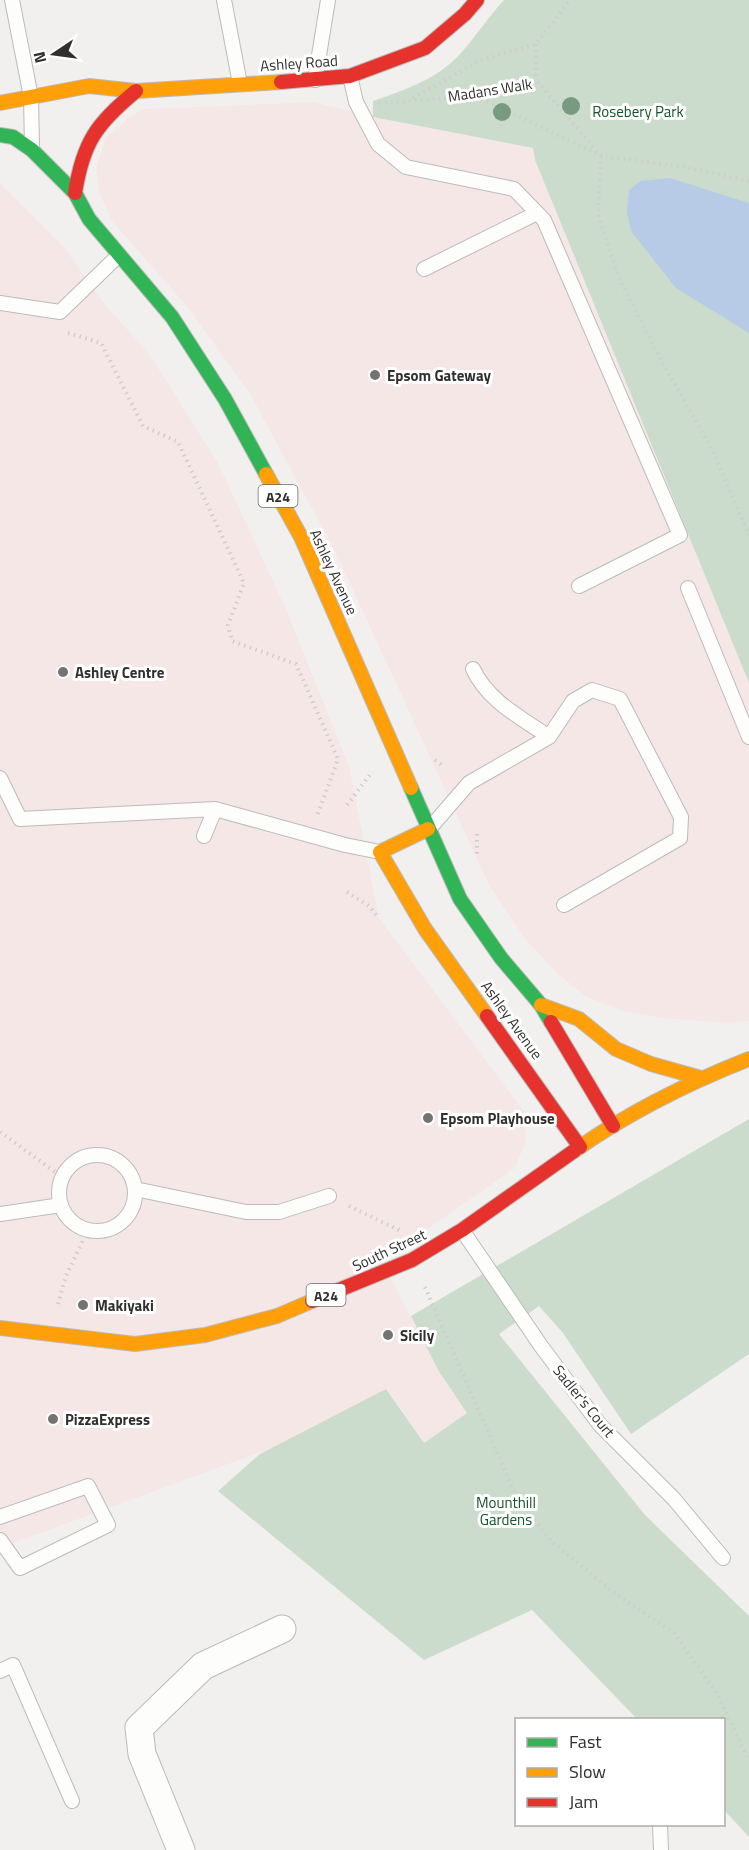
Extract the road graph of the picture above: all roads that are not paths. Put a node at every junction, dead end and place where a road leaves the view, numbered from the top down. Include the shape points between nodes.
1 (12, 0) edge
2 (224, 0) edge
3 (328, 0) edge
4 (477, 0) edge
5 (356, 74) junction
6 (315, 80) junction
7 (240, 84) junction
8 (136, 91) junction
9 (31, 97) junction
10 (0, 103) edge
11 (0, 135) edge
12 (32, 150) junction
13 (75, 193) junction
14 (537, 213) junction
15 (118, 256) junction
16 (424, 269) dead end
17 (0, 303) edge
18 (579, 586) dead end
19 (688, 588) dead end
20 (472, 669) dead end
21 (549, 737) junction
22 (749, 737) edge
23 (0, 778) edge
24 (215, 809) junction
25 (428, 829) junction
26 (204, 836) dead end
27 (380, 852) junction
28 (564, 905) dead end
29 (541, 1005) junction
30 (749, 1059) edge
31 (701, 1078) junction
32 (613, 1126) junction
33 (580, 1147) junction
34 (135, 1189) junction
35 (329, 1196) road end
36 (61, 1205) junction
37 (0, 1214) edge
38 (462, 1230) junction
39 (0, 1328) edge
40 (0, 1517) edge
41 (0, 1540) edge
42 (723, 1558) dead end
43 (282, 1629) dead end
44 (0, 1671) edge
45 (72, 1801) dead end
46 (660, 1826) edge
47 (181, 1850) edge
48 (661, 1850) edge

1 - 9 lane
2 - 7 lane
3 - 6 lane
4 - 5 main road, Ashley Road via 425,48
5 - 6 main road, Ashley Road
5 - 14 lane via 356,102 378,144 406,167 514,189
6 - 7 main road, Ashley Road
7 - 8 main road, Ashley Road
8 - 9 main road, Ashley Road via 89,86
8 - 13 main road via 101,120 86,143
9 - 10 main road, Ashley Road
9 - 12 lane
11 - 12 main road, Ashley Avenue / A24 via 13,137
12 - 13 main road, Ashley Avenue / A24
13 - 15 main road, Ashley Avenue / A24 via 89,219
14 - 16 lane
14 - 18 lane via 544,220 580,298 680,536
15 - 17 lane via 60,312
15 - 25 main road, Ashley Avenue / A24 via 172,317 219,389 301,537
19 - 22 lane
20 - 21 lane via 492,697
21 - 25 lane via 470,783
21 - 28 lane via 573,701 592,690 620,699 681,817 680,838
23 - 24 lane via 20,819
24 - 26 lane
24 - 27 lane
25 - 27 main road
25 - 29 main road, Ashley Avenue / A24 via 460,899 501,958
27 - 33 main road, Ashley Avenue via 403,898 551,1100
29 - 31 main road, Ashley Avenue / A24 via 579,1019 616,1049
29 - 32 main road, Ashley Avenue / A24
30 - 31 main road, South Street / A24
31 - 32 main road, South Street / A24
32 - 33 main road, South Street / A24
33 - 38 main road, South Street / A24
34 - 35 lane via 246,1212 279,1212
34 - 36 lane via 132,1207 122,1222 112,1228 88,1230 67,1216
34 - 36 lane via 125,1167 115,1159 104,1155 79,1159 62,1177
36 - 37 lane
38 - 39 main road, South Street / A24 via 412,1260 277,1316 205,1335 135,1344
38 - 42 lane, Sadler's Court via 600,1425 674,1499
40 - 41 lane via 88,1486 108,1525 20,1568
43 - 47 street via 203,1666 140,1728 142,1754
44 - 45 lane via 13,1665
46 - 48 lane

